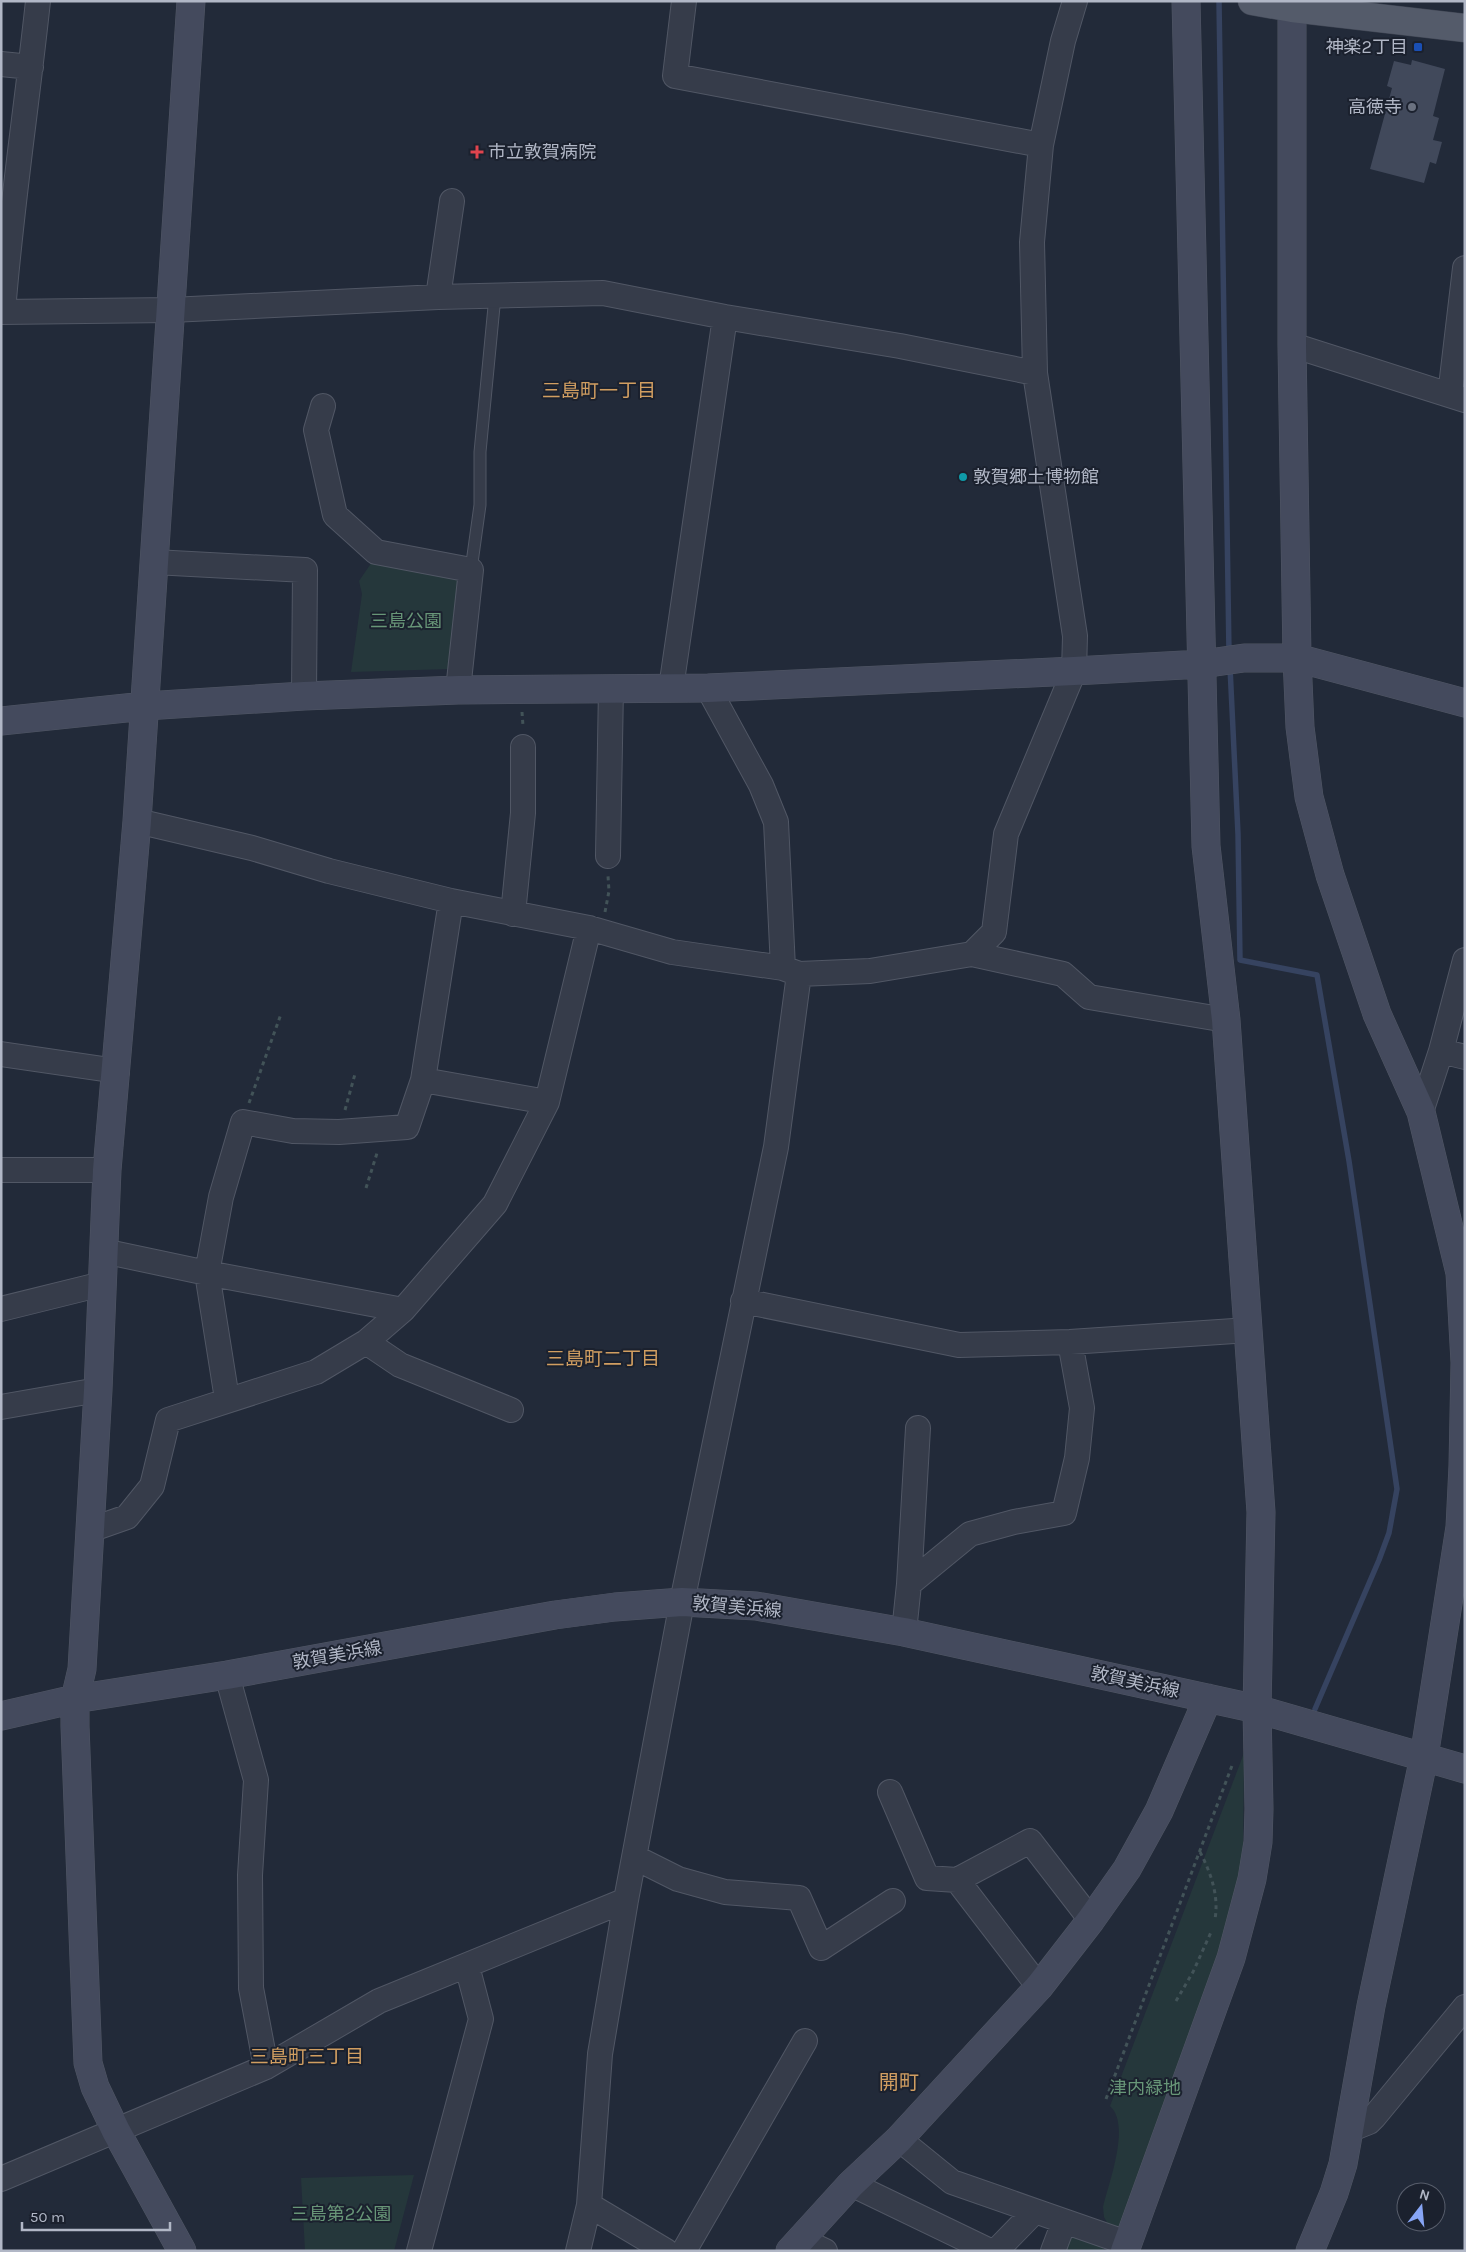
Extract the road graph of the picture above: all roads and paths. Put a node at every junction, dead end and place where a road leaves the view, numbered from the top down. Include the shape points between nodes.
1 (38, 1) edge
2 (191, 1) edge
3 (684, 1) edge
4 (1075, 1) edge
5 (1186, 1) edge
6 (1252, 1) edge
7 (1293, 5) edge
8 (1465, 28) edge
9 (1, 64) edge
10 (31, 67) junction
11 (1041, 145) junction
12 (9, 172) edge
13 (452, 201) dead end
14 (1465, 268) edge
15 (495, 296) junction
16 (438, 297) junction
17 (171, 310) junction
18 (2, 312) edge
19 (725, 317) junction
20 (1292, 345) junction
21 (1035, 373) junction
22 (1457, 397) edge
23 (323, 406) dead end
24 (154, 562) junction
25 (471, 570) junction
26 (1297, 658) junction
27 (1209, 663) junction
28 (1074, 671) junction
29 (611, 688) junction
30 (671, 688) junction
31 (708, 688) junction
32 (522, 689) junction
33 (458, 690) junction
34 (304, 696) junction
35 (1465, 703) edge
36 (145, 706) junction
37 (1, 721) edge
38 (523, 747) joint
39 (137, 821) junction
40 (608, 856) joint
41 (451, 901) junction
42 (513, 914) junction
43 (596, 930) junction
44 (972, 954) junction
45 (1465, 960) edge
46 (791, 971) junction
47 (281, 1014) dead end
48 (1226, 1020) junction
49 (1441, 1051) junction
50 (1, 1054) edge
51 (1465, 1057) edge
52 (117, 1071) junction
53 (355, 1074) dead end
54 (423, 1080) junction
55 (547, 1102) junction
56 (1421, 1112) junction
57 (242, 1122) junction
58 (386, 1128) junction
59 (339, 1132) junction
60 (1, 1170) edge
61 (107, 1170) junction
62 (366, 1188) dead end
63 (103, 1252) junction
64 (207, 1273) junction
65 (102, 1284) junction
66 (743, 1301) junction
67 (1, 1309) edge
68 (403, 1310) junction
69 (1249, 1330) junction
70 (366, 1342) junction
71 (1070, 1342) junction
72 (1465, 1363) edge
73 (98, 1390) junction
74 (227, 1399) junction
75 (1, 1407) edge
76 (511, 1410) dead end
77 (918, 1428) dead end
78 (1462, 1528) edge
79 (90, 1530) junction
80 (909, 1584) junction
81 (682, 1602) junction
82 (904, 1632) junction
83 (228, 1675) junction
84 (1208, 1698) junction
85 (76, 1699) junction
86 (1257, 1709) junction
87 (1, 1716) edge
88 (1424, 1757) junction
89 (1234, 1762) dead end
90 (1465, 1769) edge
91 (890, 1792) dead end
92 (1200, 1852) junction
93 (634, 1857) junction
94 (957, 1880) junction
95 (626, 1900) junction
96 (893, 1901) dead end
97 (1091, 1920) junction
98 (467, 1966) junction
99 (1039, 1987) junction
100 (1176, 2000) dead end
101 (1465, 2007) edge
102 (805, 2041) dead end
103 (266, 2067) junction
104 (1106, 2099) dead end
105 (1349, 2130) junction
106 (116, 2131) junction
107 (899, 2139) junction
108 (1, 2179) edge
109 (851, 2184) junction
110 (589, 2205) junction
111 (1036, 2211) junction
112 (1064, 2222) junction
113 (795, 2245) edge
114 (1126, 2247) edge
115 (182, 2251) edge
116 (419, 2251) edge
117 (578, 2251) edge
118 (666, 2251) edge
119 (684, 2251) edge
120 (825, 2251) edge
121 (990, 2251) edge
122 (996, 2251) edge
123 (1053, 2251) edge
124 (1310, 2251) edge

1 - 10 street
2 - 17 street
3 - 11 street via 675,76
4 - 11 street via 1063,40
5 - 27 street
6 - 7 main road
7 - 8 main road
7 - 20 street
9 - 10 street
10 - 12 street
11 - 21 street via 1032,242
12 - 18 street via 9,236
13 - 16 street
14 - 22 street
15 - 16 street
15 - 19 street via 603,294
15 - 25 lane via 480,452 480,505
16 - 17 street
17 - 18 street
17 - 24 street
19 - 21 street via 900,346
19 - 30 street
20 - 22 street
20 - 26 street
21 - 28 street via 1075,636
23 - 25 street via 316,430 335,515 376,552
24 - 34 street via 305,570
24 - 36 street
25 - 33 street
26 - 27 street via 1244,658
26 - 35 street
26 - 56 street via 1300,727 1309,797 1330,875 1377,1014
27 - 28 street
27 - 48 street via 1206,846
28 - 31 street
28 - 44 street via 1006,834 994,932
29 - 30 street
29 - 32 street
29 - 40 street
30 - 31 street
31 - 46 street via 761,786 776,822
32 - 33 street
32 - 38 path
33 - 34 street
34 - 36 street
36 - 37 street
36 - 39 street
38 - 42 street via 523,813
39 - 41 street
39 - 52 street
40 - 43 path via 609,890
41 - 42 street
41 - 54 street
42 - 43 street
43 - 46 street via 672,952
43 - 55 street
44 - 46 street via 870,971
44 - 48 street via 1063,974 1089,997
45 - 49 street
46 - 66 street via 776,1147
47 - 57 path
48 - 69 street
49 - 51 street
49 - 56 street
50 - 52 street
52 - 61 street
53 - 59 path
54 - 55 street
54 - 58 street via 406,1127
55 - 68 street via 495,1204
56 - 72 street via 1460,1273
57 - 59 street via 293,1131
57 - 64 street via 221,1197
58 - 59 street
58 - 62 path
60 - 61 street
61 - 63 street
63 - 64 street
63 - 65 street
64 - 68 street
64 - 74 street
65 - 67 street
65 - 73 street
66 - 71 street via 959,1345
66 - 81 street
68 - 70 street
69 - 71 street
69 - 86 street via 1261,1512
70 - 74 street via 316,1372
70 - 76 street via 400,1365
71 - 80 street via 1082,1408 1077,1458 1064,1513 970,1534
72 - 78 street
73 - 75 street
73 - 79 street
74 - 79 street via 168,1420 152,1486 127,1517
77 - 80 street
78 - 88 street
79 - 85 street via 82,1669
80 - 82 street
81 - 82 street, 敦賀美浜線 via 756,1606
81 - 83 street, 敦賀美浜線 via 616,1606 555,1615
81 - 93 street
82 - 84 street, 敦賀美浜線
83 - 85 street, 敦賀美浜線
83 - 103 street via 256,1780 250,1875 251,1988
84 - 86 street, 敦賀美浜線
84 - 97 street via 1159,1811 1126,1869
85 - 87 street, 敦賀美浜線
85 - 106 street via 88,2063 95,2087
86 - 88 street, 敦賀美浜線
86 - 114 street via 1258,1842 1249,1893 1231,1958
88 - 90 street, 敦賀美浜線
88 - 105 street via 1376,1978
89 - 92 path
91 - 94 street via 927,1878
92 - 100 path via 1214,1889 1215,1922 1202,1955
92 - 104 path
93 - 95 street
93 - 96 street via 678,1880 725,1892 800,1898 821,1948
94 - 97 street via 1030,1842
94 - 99 street
95 - 98 street
95 - 110 street via 600,2054
97 - 99 street
98 - 103 street via 379,2001
98 - 116 street via 481,2020
99 - 107 street
101 - 105 street via 1374,2117
102 - 119 street
103 - 106 street
105 - 124 street via 1334,2193
106 - 108 street
106 - 115 street
107 - 109 street
107 - 111 street via 952,2182
109 - 113 street
109 - 121 street
110 - 117 street
110 - 118 street
111 - 112 street
111 - 122 street
112 - 114 street
112 - 123 street
113 - 120 street

